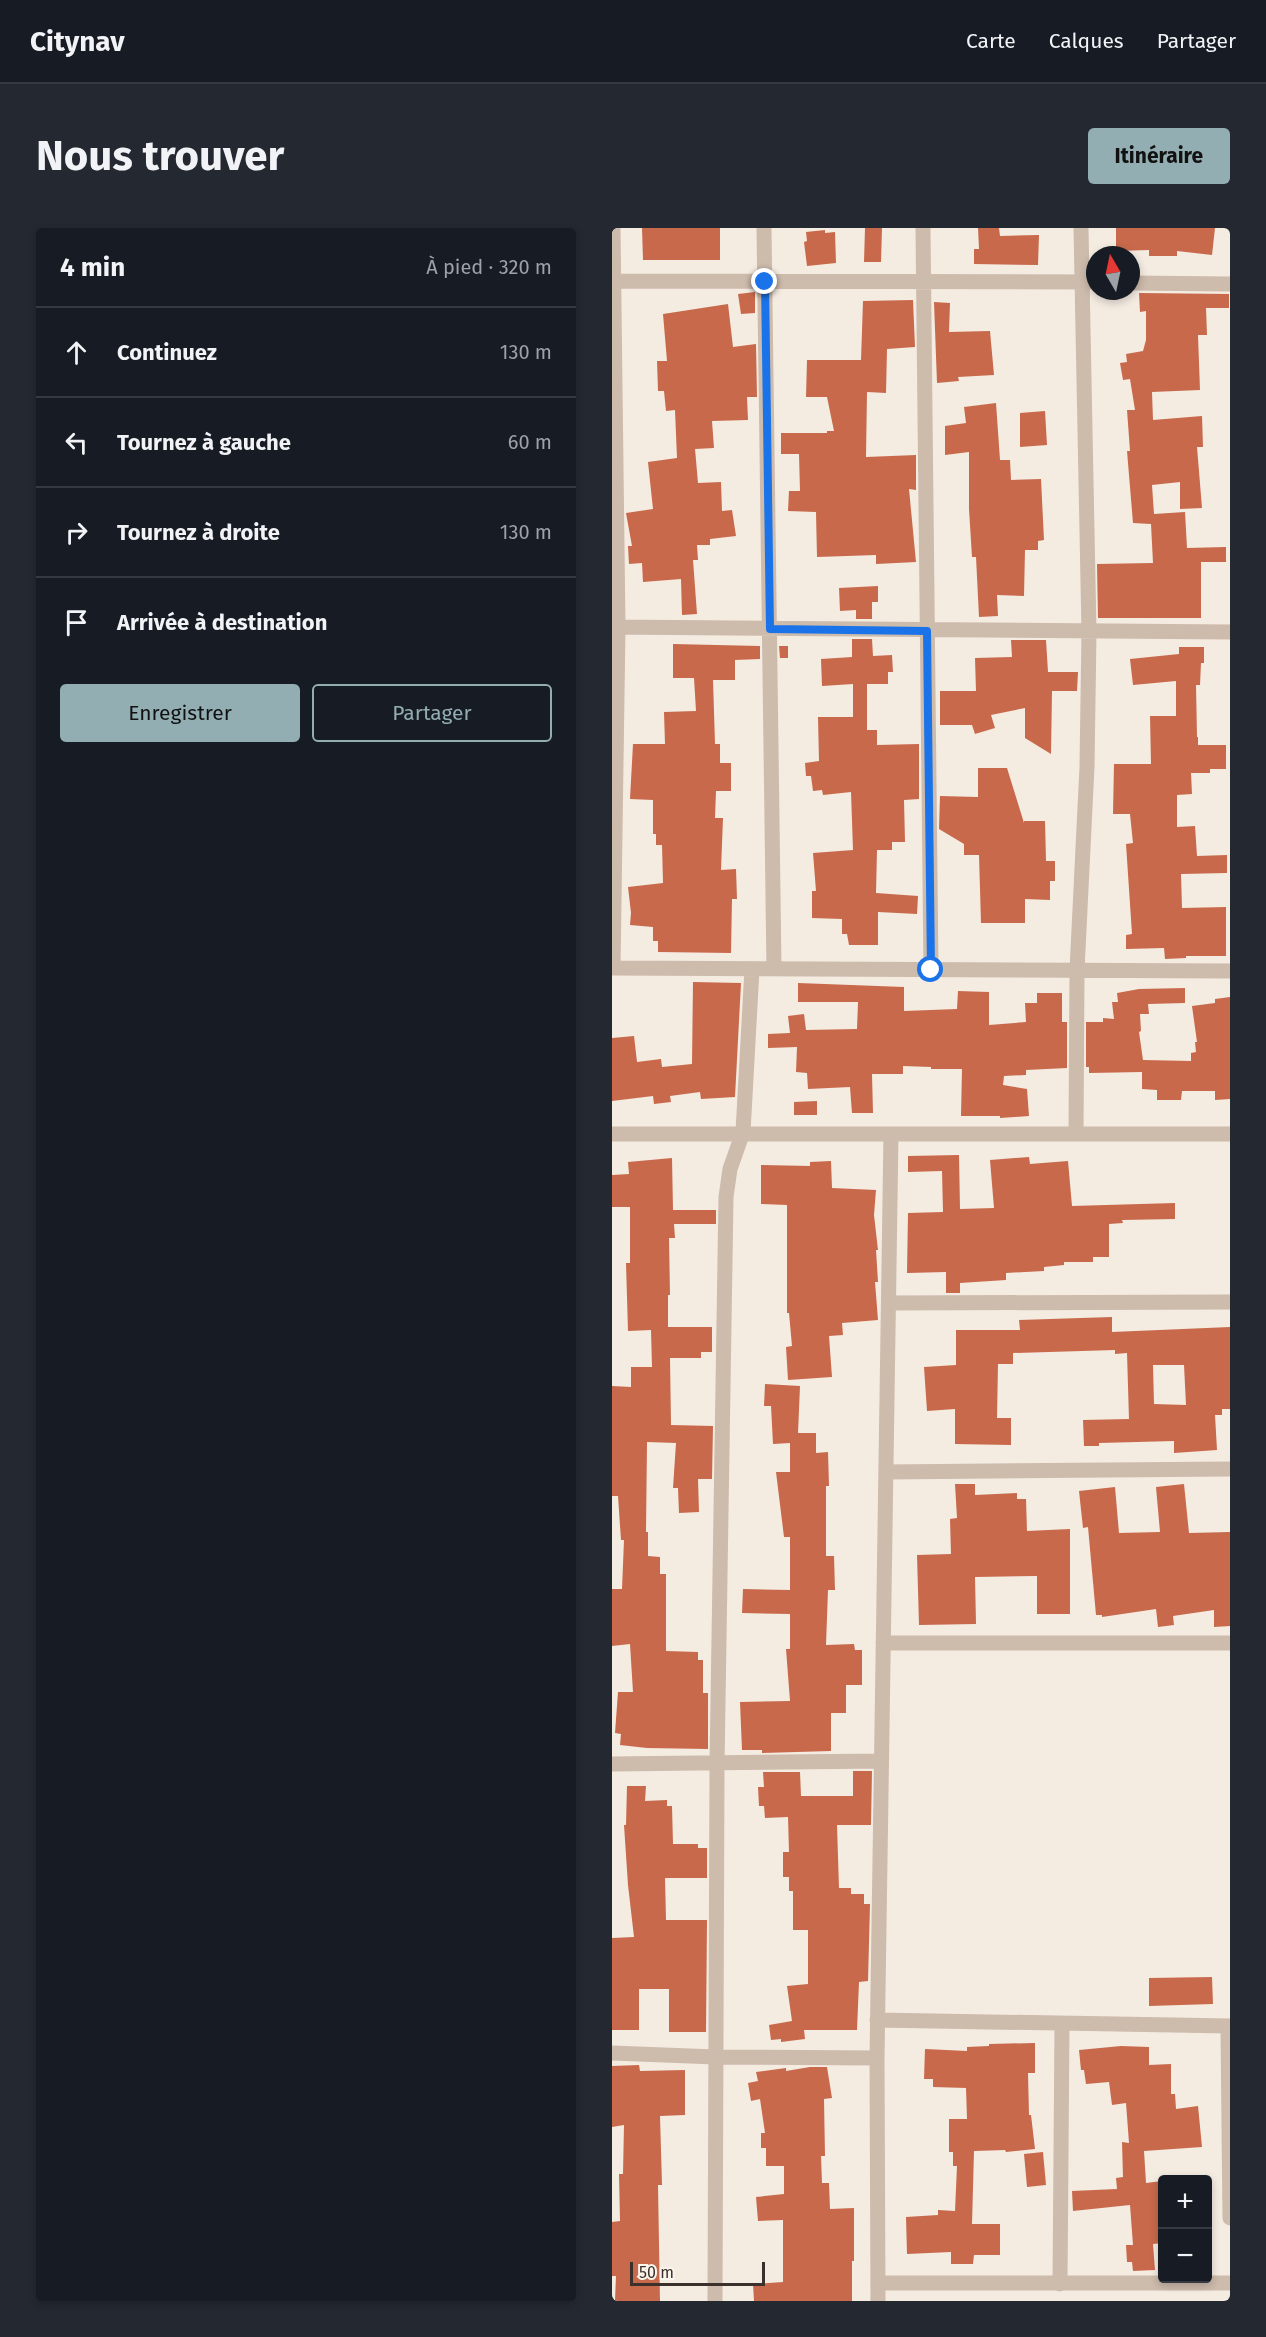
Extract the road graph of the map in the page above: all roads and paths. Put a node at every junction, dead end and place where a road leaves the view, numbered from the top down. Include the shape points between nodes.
1 (613, 228) edge
2 (764, 228) edge
3 (923, 228) edge
4 (1081, 228) edge
5 (1086, 267) edge
6 (613, 281) edge
7 (765, 282) junction
8 (1086, 282) edge
9 (924, 283) junction
10 (1140, 283) edge
11 (1230, 284) edge
12 (1088, 300) edge
13 (615, 627) edge
14 (770, 629) junction
15 (927, 631) junction
16 (1230, 632) edge
17 (1089, 633) junction
18 (613, 968) edge
19 (752, 969) junction
20 (774, 969) junction
21 (931, 970) junction
22 (1077, 970) junction
23 (1230, 971) edge
24 (743, 1132) junction
25 (612, 1134) edge
26 (891, 1134) junction
27 (1076, 1134) junction
28 (1230, 1134) edge
29 (1230, 1302) edge
30 (889, 1303) junction
31 (1230, 1469) edge
32 (886, 1472) junction
33 (883, 1643) junction
34 (1230, 1643) edge
35 (881, 1761) junction
36 (612, 1764) edge
37 (717, 1765) junction
38 (878, 2020) junction
39 (1062, 2024) junction
40 (1229, 2026) edge
41 (612, 2053) edge
42 (716, 2057) junction
43 (877, 2058) junction
44 (1230, 2189) edge
45 (1230, 2218) edge
46 (878, 2283) junction
47 (1230, 2283) edge
48 (1060, 2284) junction
49 (715, 2301) edge
50 (878, 2301) edge

1 - 6 street
2 - 7 street
3 - 9 street
4 - 5 street
6 - 7 street
6 - 13 street
7 - 9 street
7 - 14 street
8 - 9 street
9 - 15 street
10 - 11 street
12 - 17 street
13 - 14 street
13 - 18 street
14 - 15 street
14 - 20 street
15 - 17 street
15 - 21 street
16 - 17 street
17 - 22 street
18 - 19 street
19 - 20 street
19 - 24 street
20 - 21 street
21 - 22 street
22 - 23 street
22 - 27 street
24 - 25 street
24 - 26 street
24 - 37 street via 730,1169 726,1197
26 - 27 street
26 - 30 street
27 - 28 street
29 - 30 street
30 - 32 street
31 - 32 street
32 - 33 street
33 - 34 street
33 - 35 street
35 - 37 street
35 - 38 street
36 - 37 street
37 - 42 street
38 - 39 street
38 - 43 street
39 - 40 street
39 - 48 street
40 - 44 street
41 - 42 street
42 - 43 street
42 - 49 street
43 - 46 street
44 - 45 street
46 - 48 street
46 - 50 street
47 - 48 street

